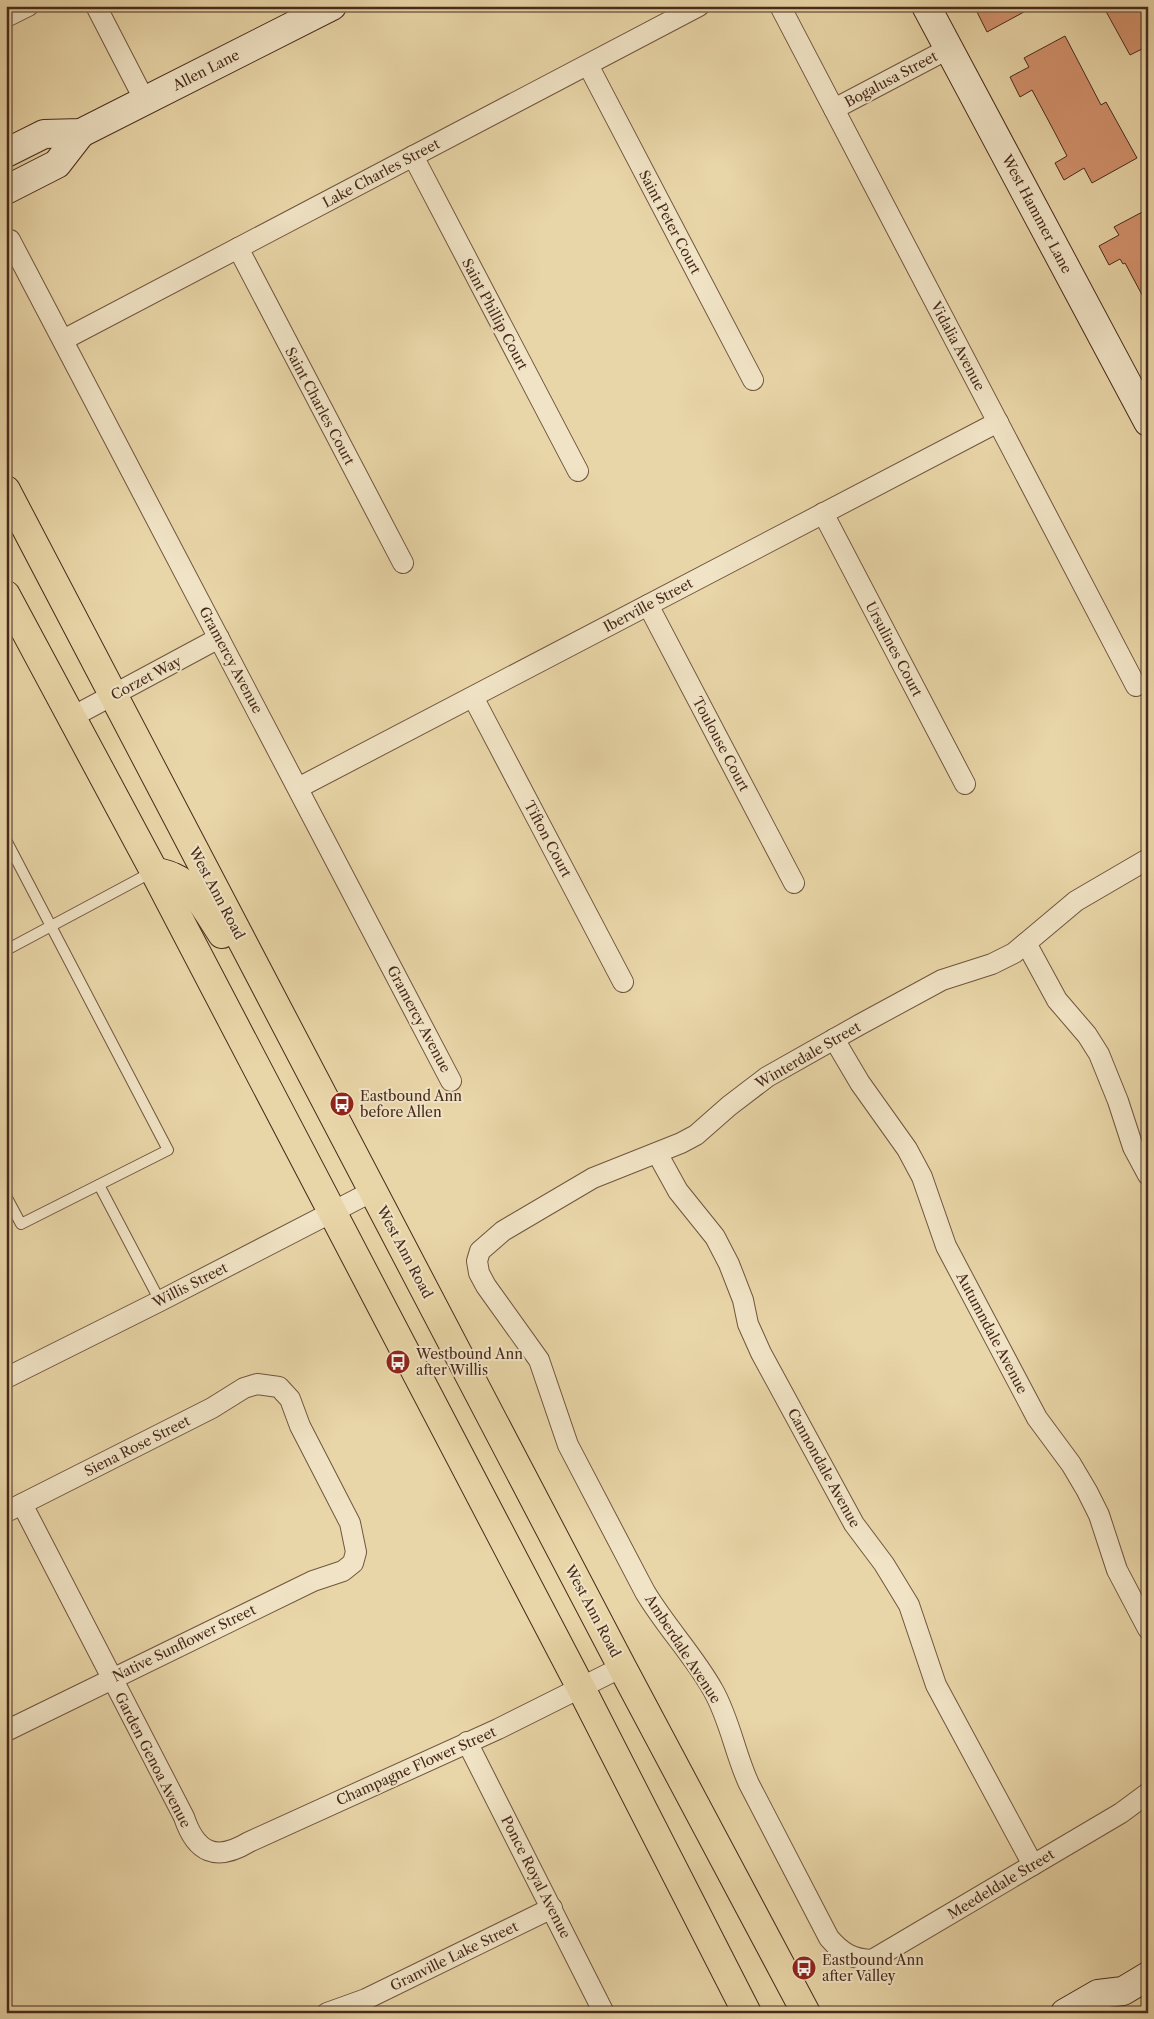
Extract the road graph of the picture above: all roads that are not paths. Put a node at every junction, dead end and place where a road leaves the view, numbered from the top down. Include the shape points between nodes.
1 (28, 6) edge
2 (96, 6) edge
3 (699, 6) edge
4 (780, 6) edge
5 (926, 6) edge
6 (329, 7) edge
7 (6, 17) edge
8 (948, 49) junction
9 (588, 65) junction
10 (145, 101) junction
11 (834, 109) junction
12 (81, 133) junction
13 (6, 153) edge
14 (413, 156) junction
15 (6, 190) edge
16 (10, 240) dead end
17 (238, 248) junction
18 (63, 340) junction
19 (753, 380) dead end
20 (998, 422) junction
21 (1148, 422) edge
22 (578, 471) dead end
23 (6, 490) edge
24 (823, 513) junction
25 (403, 563) dead end
26 (6, 595) edge
27 (648, 605) junction
28 (219, 638) junction
29 (1136, 686) dead end
30 (113, 695) junction
31 (473, 697) junction
32 (72, 717) junction
33 (965, 784) dead end
34 (298, 788) junction
35 (6, 840) edge
36 (1148, 859) edge
37 (154, 871) junction
38 (794, 883) dead end
39 (51, 926) junction
40 (1026, 943) junction
41 (10, 948) dead end
42 (623, 982) dead end
43 (284, 1021) junction
44 (834, 1039) junction
45 (451, 1081) dead end
46 (657, 1153) junction
47 (1148, 1175) edge
48 (99, 1185) junction
49 (373, 1191) junction
50 (6, 1196) edge
51 (332, 1212) junction
52 (477, 1261) joint
53 (160, 1301) junction
54 (6, 1378) edge
55 (14, 1508) edge
56 (356, 1552) joint
57 (1148, 1629) edge
58 (622, 1667) junction
59 (112, 1678) junction
60 (582, 1688) junction
61 (6, 1731) edge
62 (467, 1742) junction
63 (1148, 1793) edge
64 (208, 1851) joint
65 (1033, 1865) junction
66 (552, 1908) junction
67 (849, 1956) joint
68 (1148, 1976) edge
69 (1117, 2002) edge
70 (327, 2013) edge
71 (604, 2013) edge
72 (748, 2013) edge
73 (806, 2013) edge
74 (1065, 2013) edge

1 - 7 street
2 - 10 street
3 - 9 street, Lake Charles Street
4 - 11 street, Vidalia Avenue
5 - 8 street, West Hammer Lane
6 - 10 street, Allen Lane
8 - 11 street, Bogalusa Street
8 - 21 street, West Hammer Lane
9 - 14 street, Lake Charles Street
9 - 19 street, Saint Peter Court
10 - 12 street, Allen Lane
11 - 20 street, Vidalia Avenue
12 - 13 street, Allen Lane via 44,134
12 - 15 street, Allen Lane via 57,164
14 - 17 street, Lake Charles Street
14 - 22 street, Saint Phillip Court
16 - 18 street, Gramercy Avenue
17 - 18 street, Lake Charles Street
17 - 25 street, Saint Charles Court
18 - 28 street, Gramercy Avenue
20 - 24 street, Iberville Street
20 - 29 street, Vidalia Avenue
23 - 30 main road, West Ann Road
24 - 27 street, Iberville Street
24 - 33 street, Ursulines Court
26 - 32 main road
27 - 31 street, Iberville Street
27 - 38 street, Toulouse Court
28 - 30 street, Corzet Way
28 - 34 street, Gramercy Avenue
30 - 32 street, Corzet Way
30 - 43 main road, West Ann Road
31 - 34 street, Iberville Street
31 - 42 street, Tifton Court
32 - 37 main road
34 - 45 street, Gramercy Avenue
35 - 39 lane
36 - 40 street, Winterdale Street via 1076,901
37 - 39 lane
37 - 43 main road via 173,876 190,890
37 - 51 main road
39 - 41 lane
39 - 48 lane via 168,1150
40 - 44 street, Winterdale Street via 992,964 942,980
40 - 47 street via 1057,1000 1099,1054 1133,1148
43 - 49 main road, West Ann Road
44 - 46 street, Winterdale Street via 768,1077 696,1135
44 - 57 street, Autumndale Avenue via 911,1156 922,1177 946,1246 1037,1418 1088,1491 1116,1570
46 - 52 street, Winterdale Street via 593,1178 503,1232 480,1251
46 - 65 street, Cannondale Avenue via 678,1192 715,1237 729,1264 761,1353 854,1524 909,1604 936,1685
48 - 50 lane via 22,1224
48 - 53 lane
49 - 51 street, Willis Street
49 - 58 main road, West Ann Road
51 - 53 street, Willis Street
51 - 60 main road
52 - 67 street, Amberdale Avenue via 486,1286 539,1360 568,1445 645,1592 721,1705 749,1784 829,1938
53 - 54 street, Willis Street
55 - 56 street, Siena Rose Street via 212,1408 244,1388 268,1385 280,1387 290,1399 300,1426 350,1523
55 - 59 street, Garden Genoa Avenue
56 - 59 street, Native Sunflower Street via 353,1562 343,1571 313,1581
58 - 60 street, Champagne Flower Street
58 - 73 main road, West Ann Road
59 - 61 street, Native Sunflower Street
59 - 64 street, Garden Genoa Avenue via 193,1840
60 - 62 street, Champagne Flower Street
60 - 72 main road
62 - 64 street, Champagne Flower Street via 234,1851
62 - 66 street, Ponce Royal Avenue
63 - 65 street, Meedeldale Street via 1121,1813
65 - 67 street, Meedeldale Street via 872,1960
66 - 70 street, Granville Lake Street via 366,1999
66 - 71 street, Ponce Royal Avenue
68 - 69 street
69 - 74 street via 1098,1994

